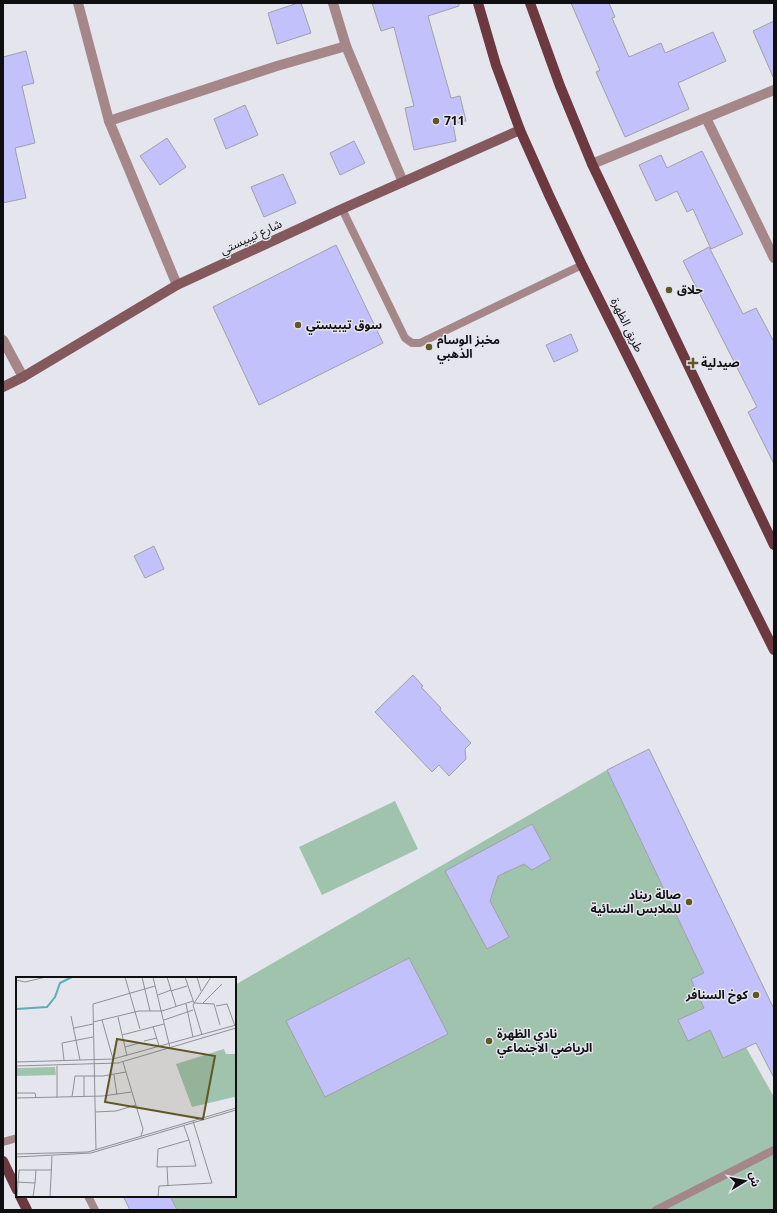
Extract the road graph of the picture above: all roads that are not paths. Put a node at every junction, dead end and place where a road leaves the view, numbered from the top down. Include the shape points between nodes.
1 (78, 3) edge
2 (332, 3) edge
3 (478, 3) edge
4 (530, 3) edge
5 (346, 46) junction
6 (774, 90) edge
7 (706, 118) junction
8 (109, 121) junction
9 (520, 130) junction
10 (592, 164) junction
11 (403, 182) junction
12 (342, 209) junction
13 (774, 258) edge
14 (582, 265) junction
15 (177, 285) junction
16 (3, 340) edge
17 (23, 377) junction
18 (3, 387) edge
19 (772, 533) edge
20 (774, 545) edge
21 (774, 650) edge
22 (16, 1138) edge
23 (3, 1142) edge
24 (774, 1150) edge
25 (3, 1161) edge
26 (16, 1188) edge
27 (20, 1197) edge
28 (88, 1197) edge
29 (27, 1210) edge
30 (95, 1210) edge
31 (656, 1210) edge

1 - 8 street
2 - 5 street
3 - 9 main road, طريق الظهرة via 496,65
4 - 10 main road
5 - 8 street
5 - 11 street
6 - 7 street
7 - 10 street
7 - 13 street
8 - 15 street
9 - 11 main road, شارع تيبيستي
9 - 14 main road, طريق الظهرة
10 - 19 main road
11 - 12 main road, شارع تيبيستي
12 - 14 lane via 405,338 412,343 420,343
12 - 15 main road, شارع تيبيستي
14 - 21 main road, طريق الظهرة
15 - 17 main road, شارع تيبيستي
16 - 17 street
17 - 18 main road, شارع تيبيستي
19 - 20 main road
22 - 23 lane
24 - 31 lane
25 - 26 main road
27 - 29 main road
28 - 30 lane

